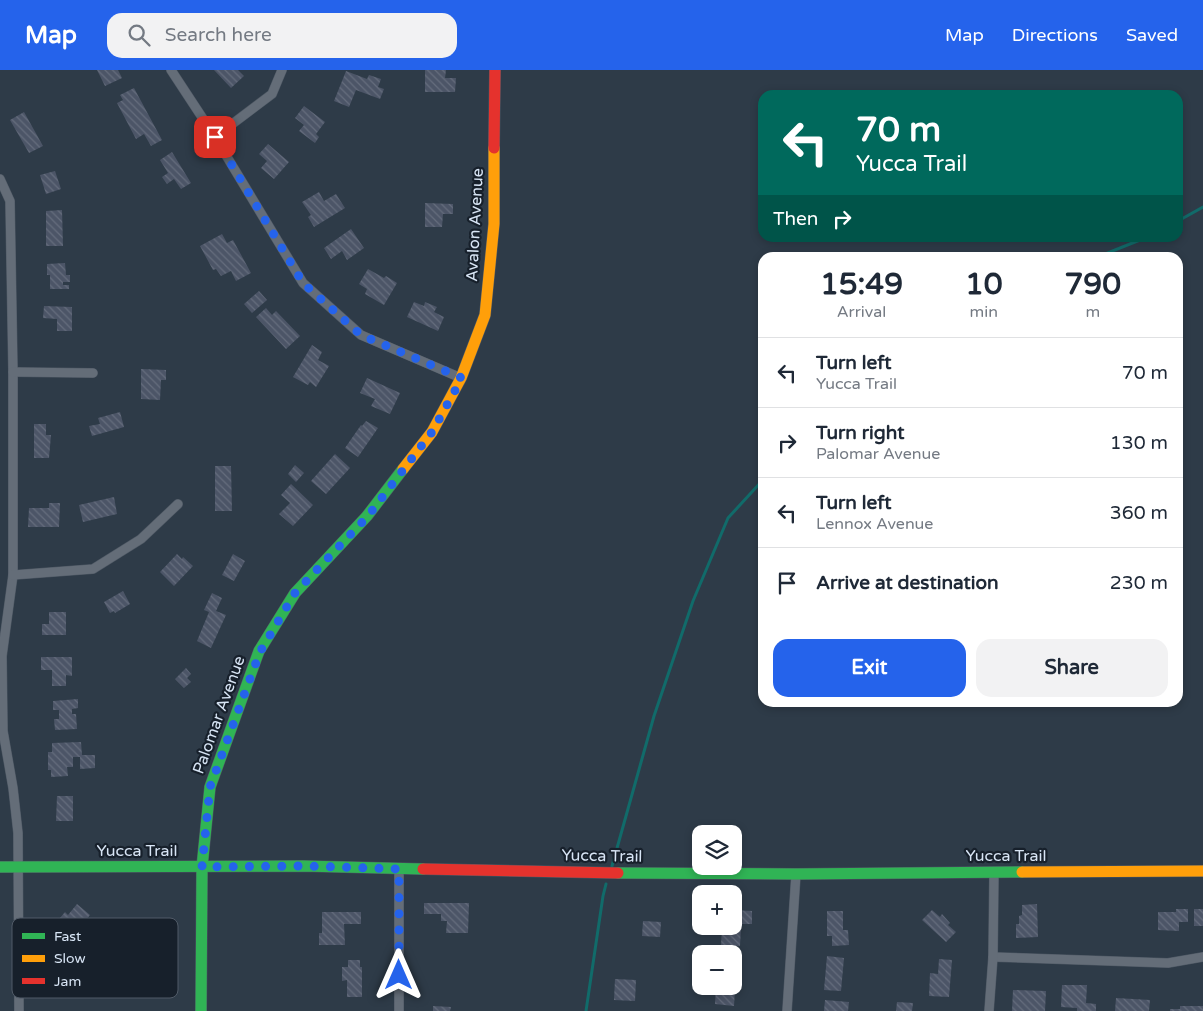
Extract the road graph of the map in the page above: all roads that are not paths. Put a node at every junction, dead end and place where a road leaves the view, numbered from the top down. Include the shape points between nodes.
1 (171, 70) edge
2 (282, 70) edge
3 (495, 70) edge
4 (215, 137) junction
5 (0, 179) edge
6 (13, 372) junction
7 (93, 373) dead end
8 (462, 378) junction
9 (178, 504) dead end
10 (13, 575) junction
11 (1, 656) edge
12 (18, 866) junction
13 (0, 867) edge
14 (202, 867) junction
15 (399, 869) junction
16 (1203, 871) edge
17 (994, 872) junction
18 (796, 874) junction
19 (18, 918) edge
20 (993, 957) junction
21 (1203, 957) edge
22 (19, 998) edge
23 (19, 1011) edge
24 (202, 1011) edge
25 (398, 1011) edge
26 (787, 1011) edge
27 (988, 1011) edge

1 - 4 street
2 - 4 street via 272,94
3 - 8 main road, Avalon Avenue via 494,224 485,315
4 - 8 street via 303,283 361,335
5 - 6 street via 10,202
6 - 7 street
6 - 10 street
8 - 14 main road, Palomar Avenue via 432,432 368,516 295,593 260,652 210,787
9 - 10 street via 141,539 93,568
10 - 11 street
11 - 12 street via 3,731 18,833
12 - 13 main road, Yucca Trail
12 - 14 main road, Yucca Trail
12 - 19 street
14 - 15 main road, Yucca Trail
14 - 24 main road, Palomar Avenue
15 - 18 main road, Yucca Trail
15 - 25 street
16 - 17 main road, Yucca Trail
17 - 18 main road, Yucca Trail
17 - 20 street
18 - 26 street
20 - 21 street via 1168,963
20 - 27 street
22 - 23 street

